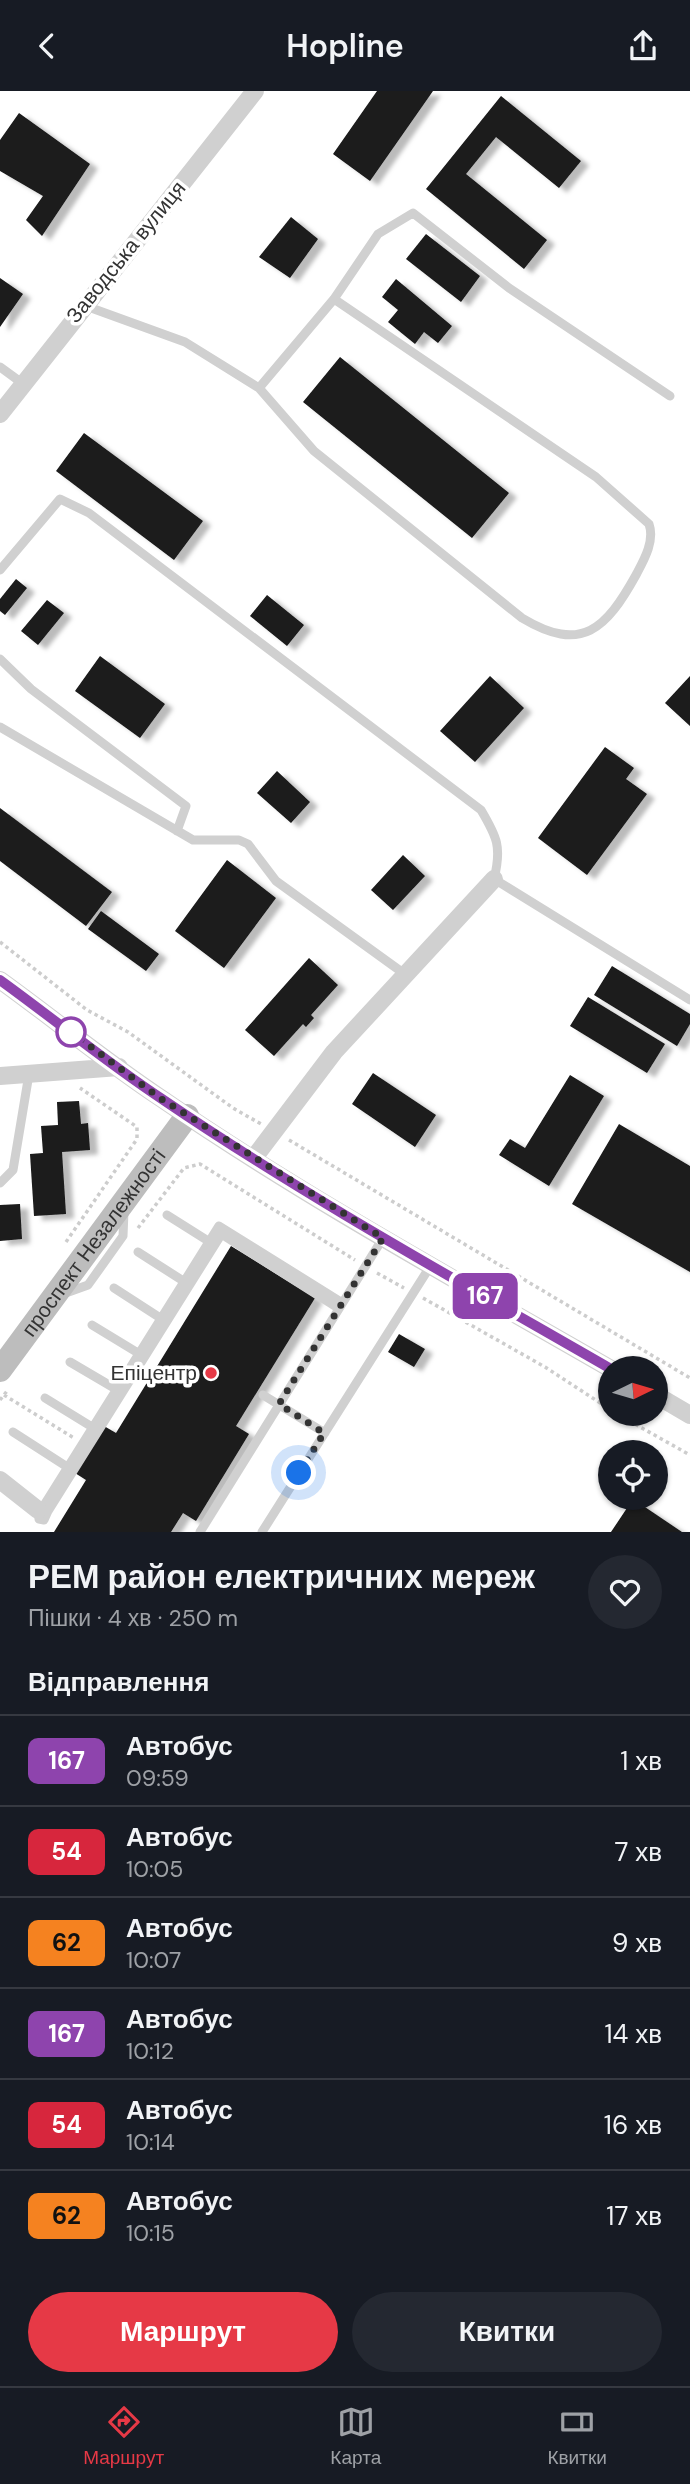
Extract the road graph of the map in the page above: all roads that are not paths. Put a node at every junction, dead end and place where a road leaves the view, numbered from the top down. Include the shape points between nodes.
1 (255, 91) edge
2 (334, 299) junction
3 (83, 305) junction
4 (0, 367) edge
5 (22, 383) junction
6 (259, 388) junction
7 (670, 396) dead end
8 (0, 414) edge
9 (0, 569) edge
10 (0, 659) edge
11 (0, 727) edge
12 (177, 831) junction
13 (494, 879) junction
14 (406, 975) junction
15 (0, 980) edge
16 (690, 1000) edge
17 (119, 1067) junction
18 (29, 1074) junction
19 (0, 1076) edge
20 (187, 1116) junction
21 (253, 1159) junction
22 (0, 1183) edge
23 (167, 1215) dead end
24 (383, 1238) junction
25 (212, 1243) junction
26 (138, 1252) dead end
27 (431, 1265) junction
28 (187, 1283) junction
29 (114, 1288) dead end
30 (339, 1305) junction
31 (164, 1320) junction
32 (92, 1325) dead end
33 (142, 1355) junction
34 (598, 1361) edge
35 (70, 1362) dead end
36 (0, 1370) edge
37 (119, 1391) junction
38 (264, 1395) dead end
39 (45, 1398) dead end
40 (668, 1402) edge
41 (279, 1404) junction
42 (690, 1415) edge
43 (95, 1429) junction
44 (13, 1432) dead end
45 (324, 1433) junction
46 (71, 1469) junction
47 (0, 1479) edge
48 (43, 1510) joint
49 (200, 1532) edge
50 (262, 1532) edge

1 - 3 street, Заводська вулиця
2 - 6 lane
2 - 6 lane via 596,477 649,524 652,532 645,559 617,608 594,629 564,637 543,631 314,451
2 - 7 lane via 378,234 413,213 509,288
3 - 5 street, Заводська вулиця
3 - 6 lane via 185,342
4 - 5 lane
5 - 8 street, Заводська вулиця
9 - 13 lane via 60,499 89,513 481,810 497,837 499,860
10 - 12 lane via 31,689 186,806
11 - 12 lane
12 - 14 lane via 193,840 239,839 248,844 276,881
13 - 14 street
13 - 16 lane
14 - 21 street via 334,1052
15 - 17 street
17 - 18 street
17 - 20 street
18 - 19 street
18 - 22 lane via 13,1170
20 - 21 street
20 - 36 main road, проспект Незалежності
21 - 24 street
23 - 25 lane
24 - 27 street
24 - 30 lane
25 - 28 lane
25 - 30 lane via 219,1226
26 - 28 lane
27 - 34 street
27 - 45 lane
28 - 31 lane
29 - 31 lane
30 - 41 lane
31 - 33 lane
32 - 33 lane
33 - 37 lane
35 - 37 lane
37 - 43 lane
38 - 41 lane
39 - 43 lane
40 - 42 street
41 - 45 lane
41 - 49 lane
43 - 46 lane
43 - 46 lane
44 - 46 lane
45 - 50 lane
46 - 48 lane
47 - 48 street

